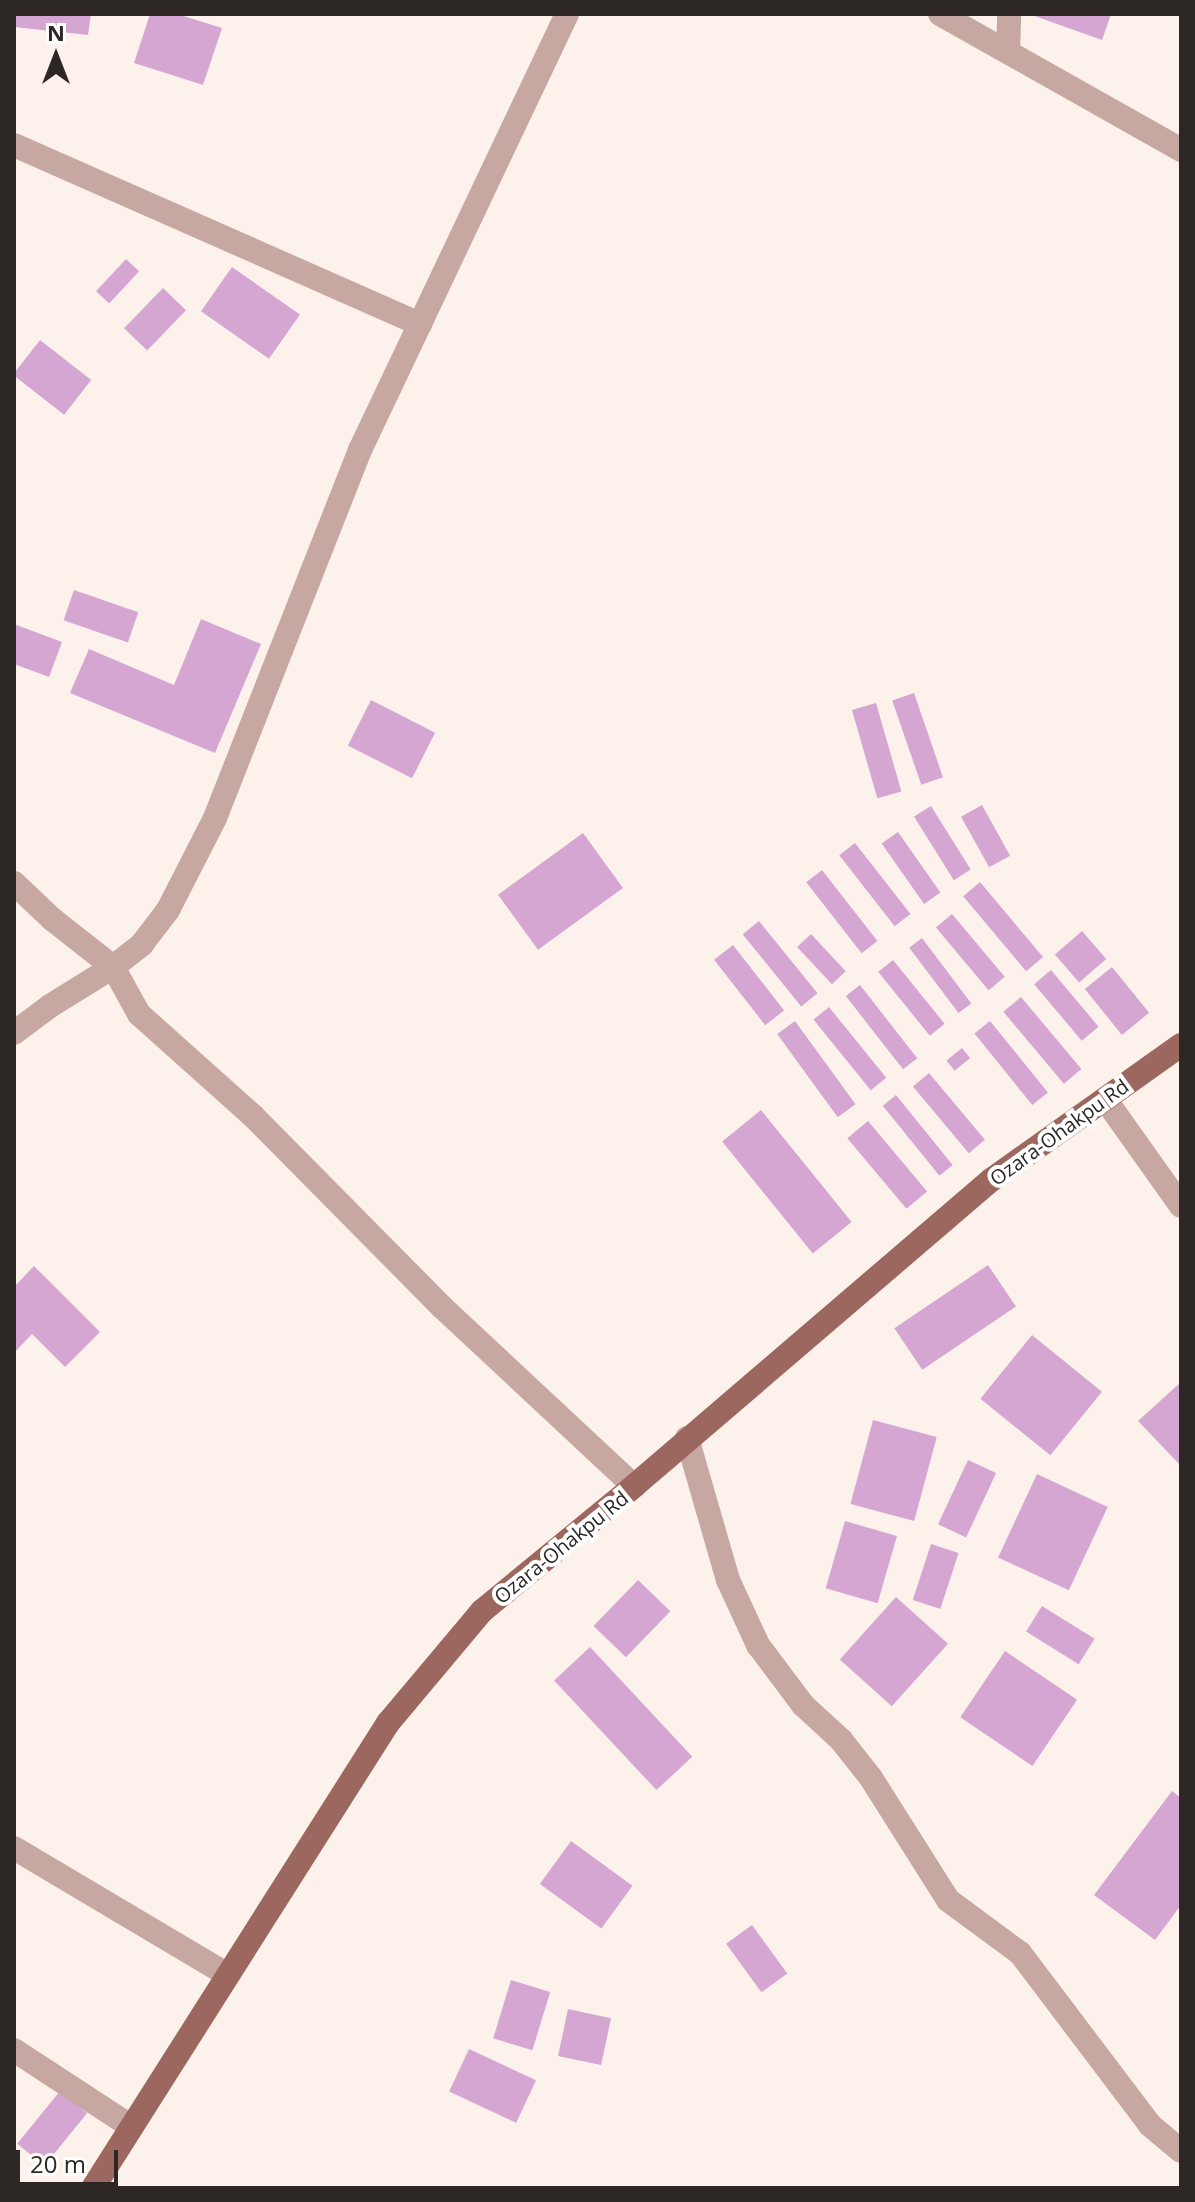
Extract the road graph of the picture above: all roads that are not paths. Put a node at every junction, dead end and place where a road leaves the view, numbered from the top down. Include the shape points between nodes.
1 (567, 14) edge
2 (940, 14) edge
3 (1009, 14) edge
4 (1008, 51) junction
5 (14, 145) edge
6 (1181, 150) edge
7 (420, 324) junction
8 (14, 883) edge
9 (113, 967) junction
10 (14, 1033) edge
11 (1181, 1045) edge
12 (1105, 1099) junction
13 (1181, 1206) edge
14 (687, 1438) junction
15 (634, 1486) junction
16 (14, 1848) edge
17 (226, 1974) junction
18 (14, 2050) edge
19 (130, 2126) junction
20 (1181, 2151) edge
21 (93, 2188) edge

1 - 7 street
2 - 4 street
3 - 4 street
4 - 6 street
5 - 7 street
7 - 9 street via 360,450 215,818 168,910 142,944
8 - 9 street
9 - 10 street
9 - 15 street via 139,1014 253,1116 442,1307
11 - 12 main road, Ozara-Ohakpu Rd
12 - 13 street
12 - 14 main road, Ozara-Ohakpu Rd via 991,1180
14 - 15 main road, Ozara-Ohakpu Rd
14 - 20 street via 728,1580 758,1645 803,1705 871,1778 948,1900 1020,1953 1150,2125
15 - 17 main road, Ozara-Ohakpu Rd via 482,1611 388,1723
16 - 17 street
17 - 19 main road, Ozara-Ohakpu Rd
18 - 19 street
19 - 21 main road, Ozara-Ohakpu Rd

